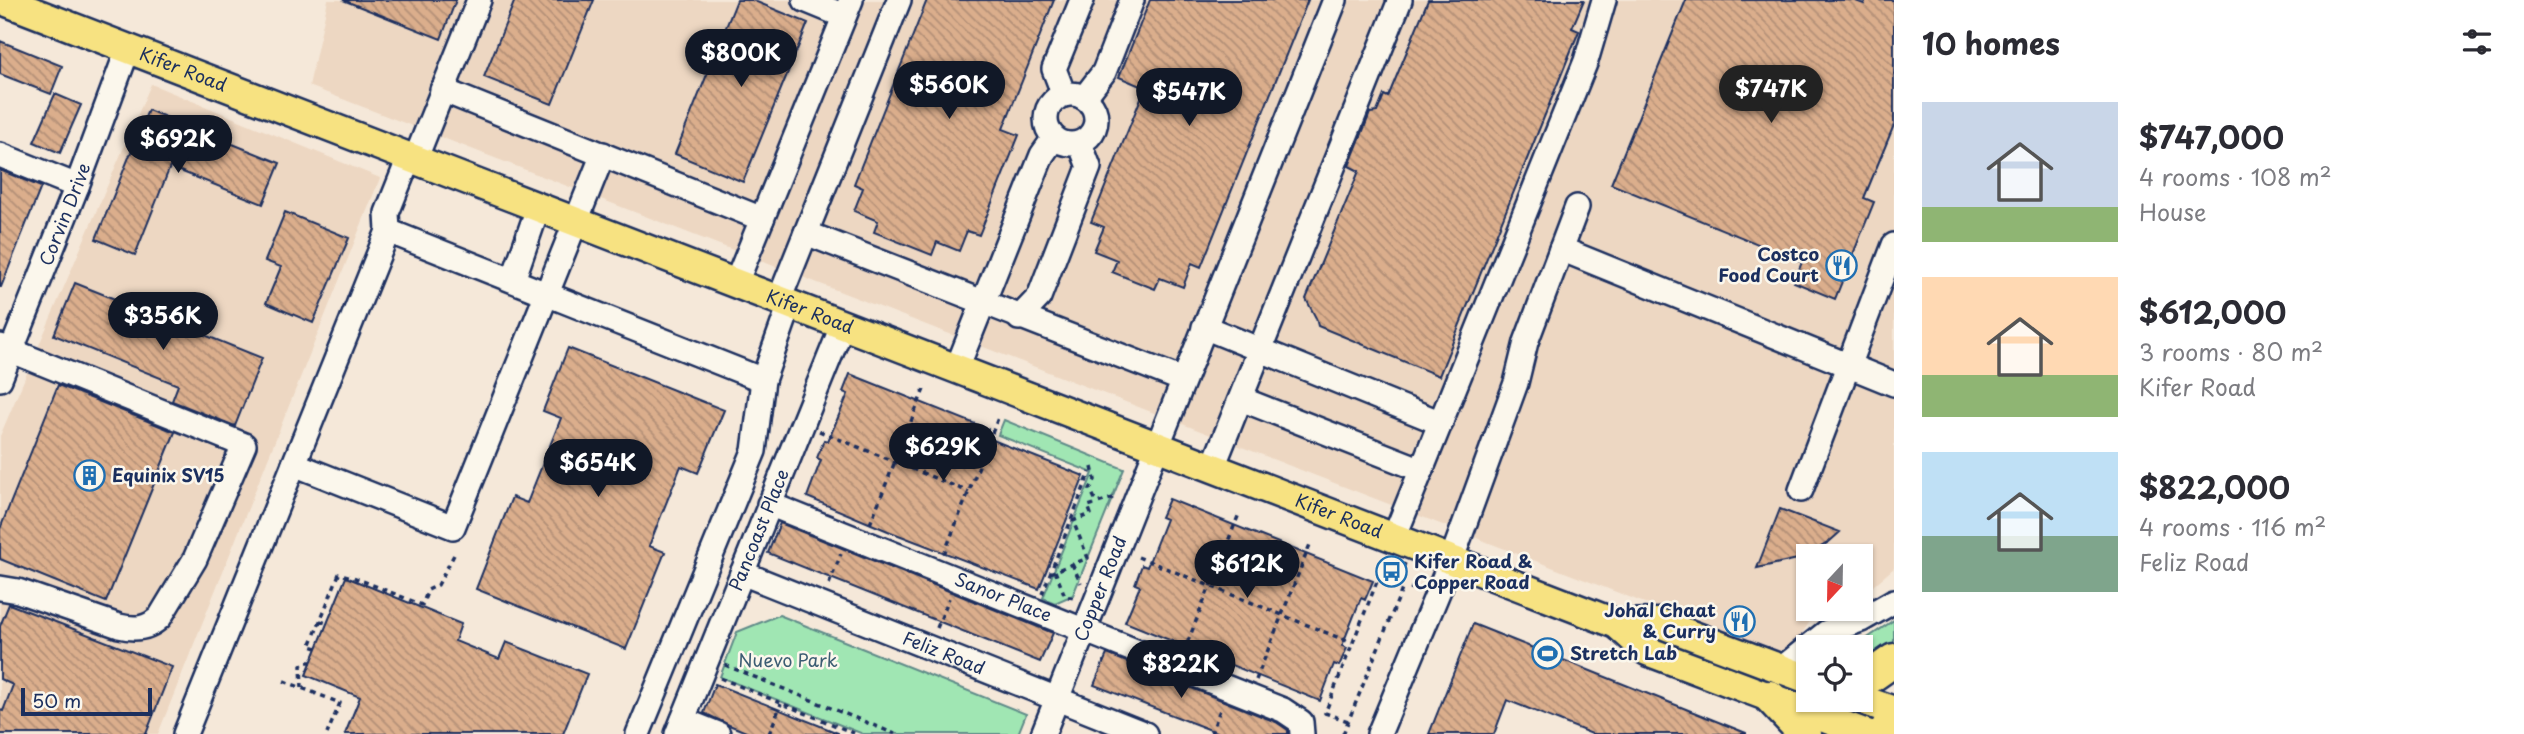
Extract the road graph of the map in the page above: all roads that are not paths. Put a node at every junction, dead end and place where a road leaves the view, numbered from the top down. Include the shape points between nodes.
1 (2, 0) edge
2 (479, 0) edge
3 (805, 0) edge
4 (899, 0) edge
5 (1082, 0) edge
6 (1132, 0) edge
7 (1335, 0) edge
8 (1400, 0) edge
9 (1604, 0) edge
10 (848, 8) edge
11 (128, 49) junction
12 (442, 90) junction
13 (1074, 97) junction
14 (1054, 138) junction
15 (1080, 143) junction
16 (0, 155) edge
17 (603, 155) junction
18 (412, 159) junction
19 (77, 186) junction
20 (538, 208) junction
21 (1577, 208) dead end
22 (762, 219) junction
23 (577, 222) junction
24 (388, 231) junction
25 (806, 233) junction
26 (1894, 245) edge
27 (1561, 249) junction
28 (513, 280) junction
29 (736, 283) junction
30 (548, 294) junction
31 (785, 302) junction
32 (983, 303) junction
33 (1019, 318) junction
34 (843, 324) junction
35 (1204, 327) junction
36 (6, 348) edge
37 (1260, 350) junction
38 (1848, 366) junction
39 (957, 368) junction
40 (0, 379) edge
41 (763, 380) junction
42 (1183, 380) junction
43 (1894, 384) edge
44 (1241, 399) junction
45 (1441, 423) junction
46 (1157, 445) junction
47 (294, 464) junction
48 (1213, 467) junction
49 (1422, 470) junction
50 (1801, 490) dead end
51 (769, 504) junction
52 (1394, 538) junction
53 (1451, 561) junction
54 (742, 573) junction
55 (0, 588) edge
56 (1894, 601) edge
57 (1849, 623) junction
58 (1083, 631) junction
59 (1841, 635) edge
60 (1894, 660) edge
61 (1873, 675) edge
62 (1796, 680) edge
63 (1776, 683) junction
64 (1057, 698) junction
65 (1873, 704) edge
66 (1894, 711) edge
67 (1894, 717) edge
68 (680, 727) edge
69 (185, 734) edge
70 (638, 734) edge
71 (718, 734) edge
72 (1043, 734) edge
73 (1145, 734) edge
74 (1303, 734) edge
75 (1379, 734) edge
76 (1805, 734) edge
77 (1867, 734) edge
78 (1884, 734) edge

1 - 11 main road, Kifer Road
2 - 12 street
3 - 10 street
4 - 25 street
5 - 13 street via 1054,69
6 - 13 street via 1104,72
7 - 35 street, Copper Road
8 - 37 street
9 - 45 street via 1586,61
10 - 22 street
11 - 18 main road, Kifer Road
11 - 19 street, Corvin Drive
12 - 17 street
12 - 18 street
13 - 14 street via 1051,104 1045,118
13 - 15 street via 1090,103 1096,118 1092,133
14 - 15 street via 1066,144
14 - 32 street via 1042,155
15 - 33 street via 1089,167 1039,298
16 - 19 street
17 - 22 street
17 - 23 street
18 - 20 main road, Kifer Road
18 - 24 street via 387,213
19 - 36 street, Corvin Drive
20 - 23 main road, Kifer Road
20 - 28 street
21 - 27 street
22 - 29 street
23 - 29 main road, Kifer Road
23 - 30 street
24 - 28 street
24 - 47 street
25 - 31 street
25 - 32 street
26 - 38 street
27 - 38 street
27 - 53 street
28 - 30 street
29 - 31 main road, Kifer Road
30 - 41 street
30 - 47 street via 453,527
31 - 34 main road, Kifer Road
31 - 41 street
32 - 33 street
32 - 39 street
33 - 42 street
34 - 39 main road, Kifer Road
34 - 51 street, Pancoast Place
35 - 37 street
35 - 42 street, Copper Road
36 - 40 street, Corvin Drive
36 - 55 street via 244,445 195,559 152,625 119,626 18,590
37 - 44 street
37 - 45 street
38 - 43 street
38 - 50 street
39 - 46 main road, Kifer Road
41 - 70 street via 754,452
42 - 46 street, Copper Road
44 - 48 street
44 - 49 street
45 - 49 street
46 - 48 main road, Kifer Road
46 - 58 street, Copper Road
47 - 69 street
48 - 52 main road, Kifer Road
49 - 52 street
51 - 54 street, Pancoast Place
51 - 58 street, Sanor Place via 858,533
52 - 53 main road, Kifer Road
53 - 63 main road, Kifer Road via 1617,624 1647,651
53 - 75 street
54 - 64 street, Feliz Road
54 - 68 street, Pancoast Place
56 - 57 street
57 - 59 street
57 - 63 street via 1826,632
58 - 64 street, Copper Road
58 - 74 street, Sanor Place via 1292,715 1301,722
60 - 61 highway
62 - 63 main road, Kifer Road
63 - 76 highway
63 - 77 main road, Kifer Road
64 - 72 street, Copper Road
64 - 73 street, Feliz Road
65 - 66 main road
67 - 78 highway
68 - 71 street

